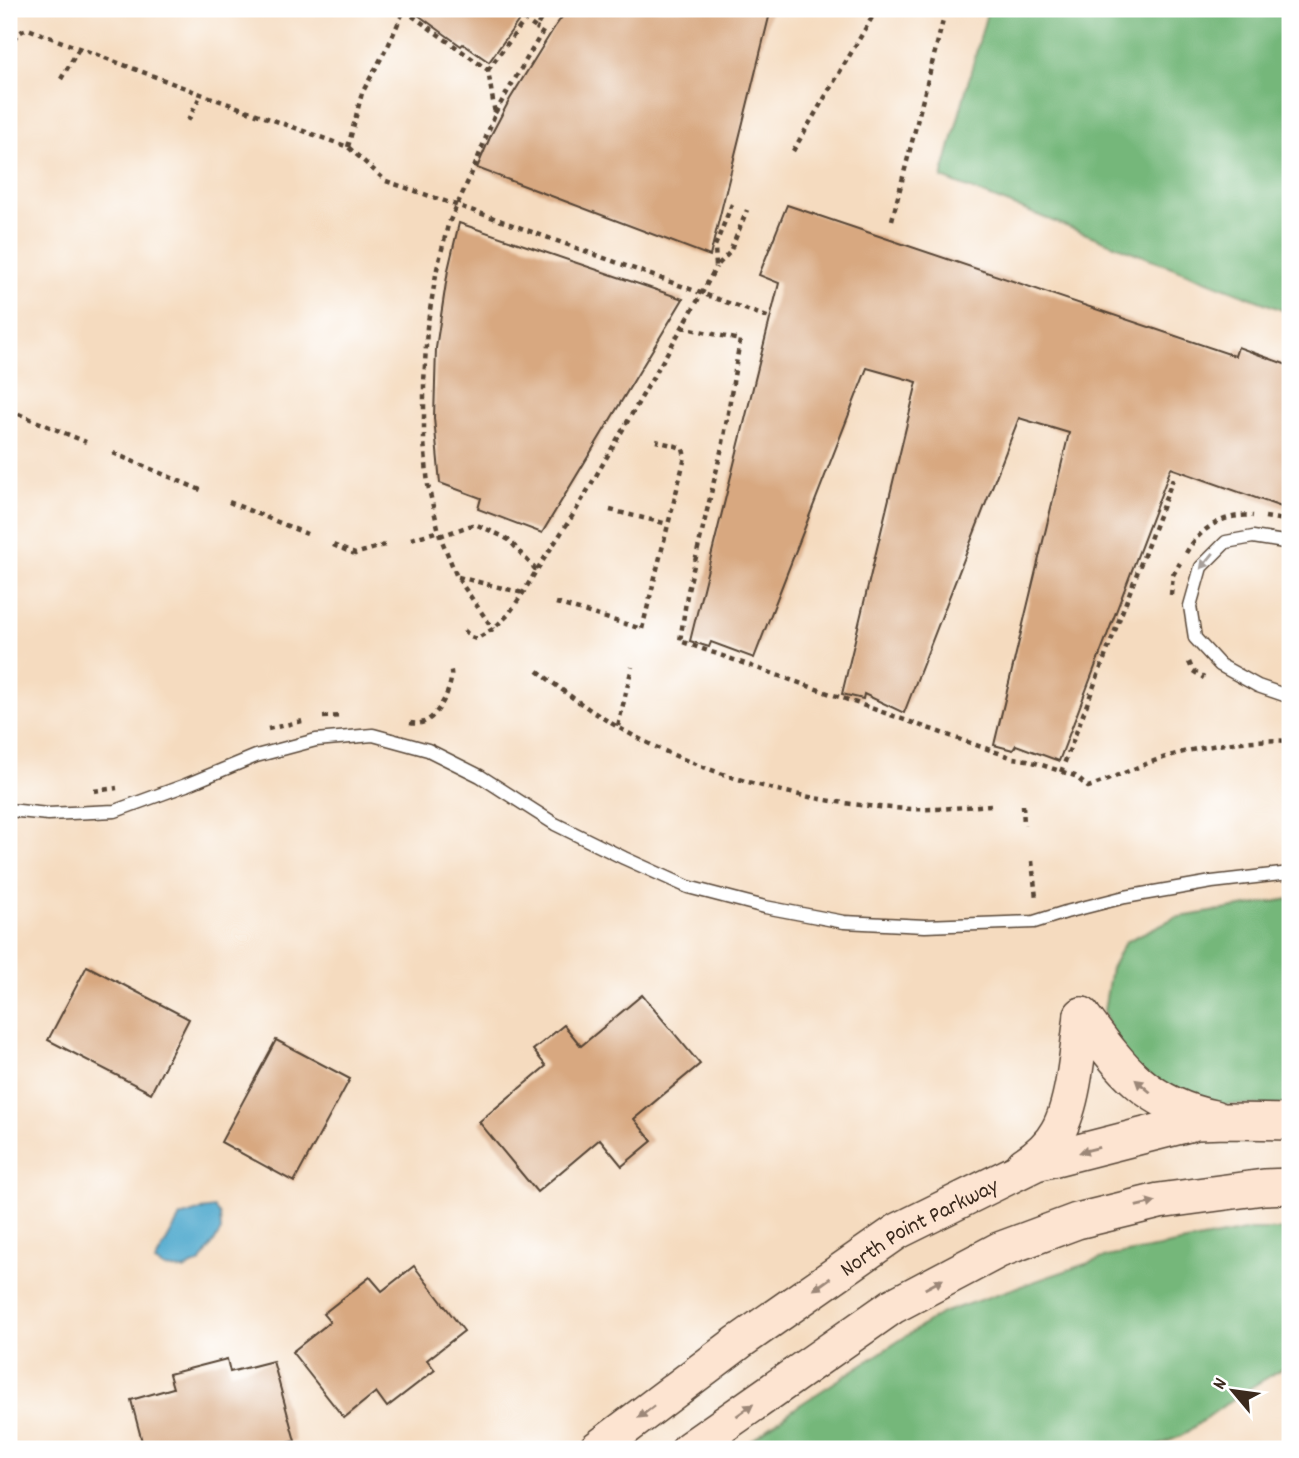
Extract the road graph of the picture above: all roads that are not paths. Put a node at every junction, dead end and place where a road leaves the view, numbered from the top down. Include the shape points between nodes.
1 (1290, 543) edge
2 (1290, 697) edge
3 (9, 810) edge
4 (1290, 873) edge
5 (1227, 1121) junction
6 (1290, 1122) edge
7 (1001, 1180) junction
8 (1290, 1186) edge
9 (597, 1449) edge
10 (689, 1449) edge

1 -> 2 lane via 1253,537 1226,542 1201,567 1190,606 1195,638 1220,665
3 - 4 lane via 48,814 115,811 256,756 316,740 373,735 428,750 480,776 555,824 688,887 844,922 925,926 1034,922 1125,897
5 - 6 street, North Point Parkway
5 -> 7 street, North Point Parkway via 1196,1122 1036,1163
5 -> 7 street via 1191,1113 1147,1090 1125,1070 1082,1014 1066,1112 1058,1131 1041,1153
7 -> 9 street, North Point Parkway via 898,1231
10 -> 8 street via 893,1306 999,1250 1077,1221 1159,1201

